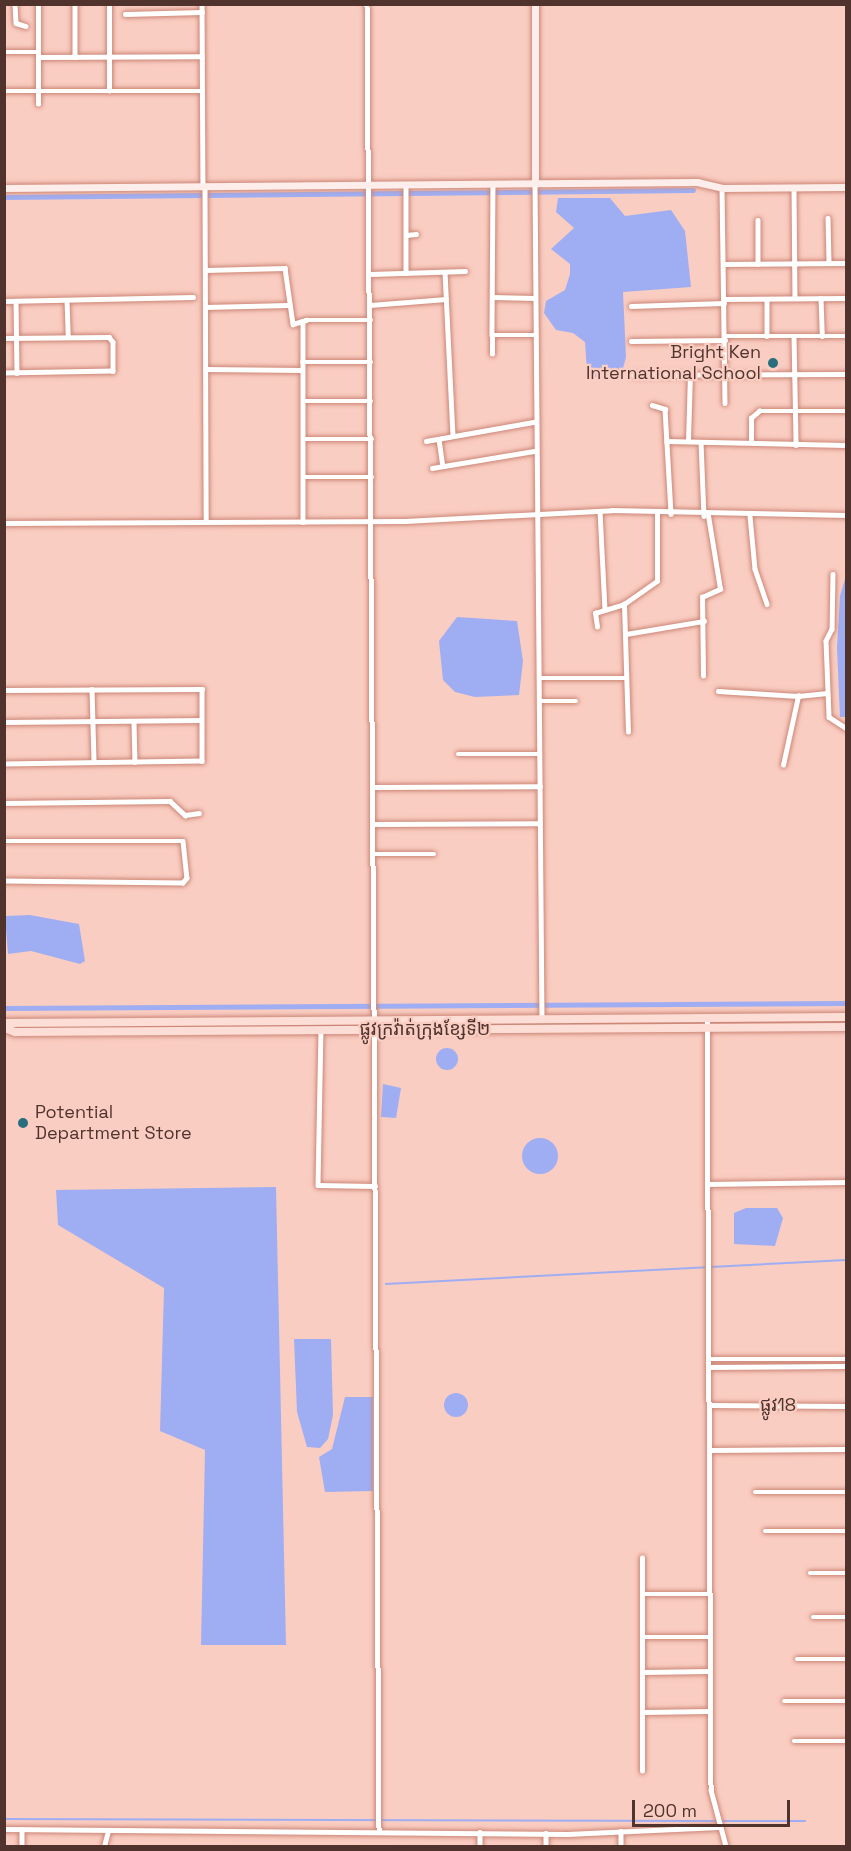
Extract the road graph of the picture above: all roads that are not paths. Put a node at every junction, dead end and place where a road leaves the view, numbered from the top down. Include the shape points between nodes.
1 (15, 4) edge
2 (38, 4) edge
3 (75, 4) edge
4 (109, 4) edge
5 (202, 4) edge
6 (367, 4) edge
7 (535, 4) edge
8 (202, 12) junction
9 (125, 14) dead end
10 (26, 26) dead end
11 (4, 52) edge
12 (38, 54) junction
13 (109, 56) junction
14 (202, 56) junction
15 (75, 57) junction
16 (4, 91) edge
17 (38, 91) junction
18 (109, 91) junction
19 (202, 91) junction
20 (38, 104) dead end
21 (493, 185) junction
22 (535, 185) junction
23 (406, 186) junction
24 (369, 187) junction
25 (794, 187) junction
26 (846, 187) edge
27 (4, 188) edge
28 (722, 188) junction
29 (205, 189) junction
30 (828, 218) dead end
31 (758, 220) dead end
32 (416, 234) dead end
33 (406, 235) junction
34 (829, 263) junction
35 (846, 263) edge
36 (723, 264) junction
37 (758, 264) junction
38 (794, 264) junction
39 (205, 270) junction
40 (465, 271) dead end
41 (445, 272) junction
42 (406, 273) junction
43 (370, 274) junction
44 (193, 297) dead end
45 (492, 297) junction
46 (534, 298) junction
47 (767, 298) junction
48 (795, 298) junction
49 (821, 298) junction
50 (846, 298) edge
51 (446, 299) junction
52 (67, 300) junction
53 (4, 301) edge
54 (16, 301) junction
55 (724, 301) junction
56 (288, 304) junction
57 (370, 305) junction
58 (631, 306) dead end
59 (205, 307) junction
60 (371, 320) junction
61 (303, 321) junction
62 (492, 335) junction
63 (535, 335) junction
64 (767, 336) junction
65 (794, 336) junction
66 (822, 336) junction
67 (846, 336) edge
68 (68, 337) junction
69 (4, 338) edge
70 (16, 338) junction
71 (724, 338) junction
72 (631, 341) dead end
73 (492, 354) dead end
74 (302, 362) junction
75 (371, 362) junction
76 (206, 369) junction
77 (302, 370) junction
78 (4, 373) edge
79 (17, 373) junction
80 (725, 374) junction
81 (795, 374) junction
82 (846, 374) edge
83 (633, 375) dead end
84 (690, 375) junction
85 (303, 401) junction
86 (371, 401) junction
87 (725, 403) dead end
88 (652, 405) dead end
89 (795, 411) junction
90 (846, 411) edge
91 (534, 422) junction
92 (453, 436) junction
93 (303, 439) junction
94 (372, 439) junction
95 (439, 439) junction
96 (426, 441) dead end
97 (666, 441) junction
98 (688, 441) junction
99 (701, 441) junction
100 (751, 441) junction
101 (796, 445) junction
102 (846, 445) edge
103 (534, 451) junction
104 (443, 466) junction
105 (432, 468) dead end
106 (303, 477) junction
107 (372, 477) junction
108 (600, 511) junction
109 (657, 513) junction
110 (536, 514) junction
111 (671, 514) junction
112 (846, 515) edge
113 (706, 516) junction
114 (750, 516) junction
115 (372, 520) junction
116 (206, 522) junction
117 (303, 522) junction
118 (4, 523) edge
119 (833, 574) dead end
120 (624, 604) junction
121 (767, 604) dead end
122 (605, 609) junction
123 (704, 621) junction
124 (597, 627) dead end
125 (626, 634) junction
126 (703, 676) dead end
127 (539, 678) junction
128 (627, 678) junction
129 (92, 689) junction
130 (4, 690) edge
131 (718, 691) dead end
132 (827, 693) junction
133 (798, 696) junction
134 (539, 701) junction
135 (576, 701) dead end
136 (201, 720) junction
137 (94, 721) junction
138 (4, 722) edge
139 (134, 722) junction
140 (846, 728) edge
141 (628, 732) dead end
142 (458, 754) dead end
143 (540, 754) junction
144 (94, 762) junction
145 (135, 762) junction
146 (4, 764) edge
147 (783, 765) dead end
148 (540, 786) junction
149 (374, 787) junction
150 (4, 803) edge
151 (200, 813) dead end
152 (540, 823) junction
153 (374, 824) junction
154 (4, 841) edge
155 (374, 854) junction
156 (435, 854) dead end
157 (4, 881) edge
158 (374, 1014) junction
159 (541, 1015) junction
160 (707, 1017) junction
161 (846, 1017) edge
162 (4, 1023) edge
163 (707, 1027) junction
164 (846, 1027) edge
165 (4, 1028) edge
166 (542, 1028) junction
167 (321, 1029) junction
168 (374, 1029) junction
169 (846, 1182) edge
170 (708, 1184) junction
171 (375, 1186) junction
172 (709, 1359) junction
173 (787, 1359) junction
174 (846, 1359) edge
175 (709, 1366) junction
176 (787, 1366) junction
177 (846, 1366) edge
178 (709, 1405) junction
179 (846, 1406) edge
180 (846, 1449) edge
181 (709, 1450) junction
182 (755, 1492) dead end
183 (846, 1492) edge
184 (765, 1531) dead end
185 (846, 1532) edge
186 (642, 1558) dead end
187 (810, 1573) dead end
188 (846, 1573) edge
189 (643, 1594) junction
190 (710, 1594) junction
191 (813, 1617) dead end
192 (846, 1617) edge
193 (642, 1637) junction
194 (710, 1637) junction
195 (796, 1659) dead end
196 (846, 1659) edge
197 (710, 1671) junction
198 (643, 1672) junction
199 (784, 1701) dead end
200 (846, 1701) edge
201 (710, 1711) junction
202 (643, 1712) junction
203 (794, 1741) dead end
204 (846, 1741) edge
205 (642, 1771) dead end
206 (719, 1826) junction
207 (4, 1829) edge
208 (22, 1829) junction
209 (379, 1829) junction
210 (108, 1831) junction
211 (480, 1832) junction
212 (621, 1832) junction
213 (546, 1833) junction
214 (22, 1846) edge
215 (104, 1846) edge
216 (480, 1846) edge
217 (546, 1846) edge
218 (621, 1846) edge
219 (726, 1846) edge

1 - 10 street via 16,23
2 - 12 street
3 - 15 street
4 - 13 street
5 - 8 street
6 - 24 street
7 - 22 street
8 - 9 street
8 - 14 street
11 - 12 street
12 - 15 street
12 - 17 street
13 - 14 street
13 - 15 street
13 - 18 street
14 - 19 street
16 - 17 street
17 - 18 street
17 - 20 street
18 - 19 street
19 - 29 street
21 - 22 street
21 - 23 street
21 - 45 street
22 - 28 street via 697,182
22 - 46 street
23 - 24 street
23 - 33 street
24 - 29 street
24 - 43 street
25 - 26 street
25 - 28 street
25 - 38 street
27 - 29 street
28 - 36 street
29 - 39 street
30 - 34 street
31 - 37 street
32 - 33 street
33 - 42 street
34 - 35 street
34 - 38 street
36 - 37 street
36 - 55 street
37 - 38 street
38 - 48 street
39 - 56 street via 285,268
39 - 59 street
40 - 41 street
41 - 42 street
41 - 51 street
42 - 43 street
43 - 57 street
44 - 52 street
45 - 46 street
45 - 62 street
46 - 63 street
47 - 48 street
47 - 55 street
47 - 64 street
48 - 49 street
49 - 50 street
49 - 66 street
51 - 57 street
51 - 92 street
52 - 54 street
52 - 68 street
53 - 54 street
54 - 70 street
55 - 58 street
55 - 71 street
56 - 59 street
56 - 61 street via 293,324
57 - 60 street
59 - 76 street
60 - 61 street
60 - 75 street
61 - 74 street
62 - 63 street
62 - 73 street
63 - 91 street
64 - 65 street
64 - 71 street
65 - 66 street
65 - 81 street
66 - 67 street
68 - 70 street
68 - 79 street via 112,338 113,371
69 - 70 street
70 - 79 street
71 - 72 street
71 - 80 street
74 - 75 street
74 - 77 street
75 - 86 street
76 - 77 street
76 - 116 street
77 - 85 street
78 - 79 street
80 - 81 street
80 - 84 street
80 - 87 street
81 - 82 street
81 - 89 street
83 - 84 street
84 - 98 street
85 - 86 street
85 - 93 street
86 - 94 street
88 - 97 street via 664,406
89 - 90 street
89 - 100 street via 754,413
89 - 101 street
91 - 92 street
91 - 103 street
92 - 95 street
93 - 94 street
93 - 106 street
94 - 107 street
95 - 96 street
95 - 104 street
97 - 98 street
97 - 111 street
98 - 99 street
99 - 100 street
99 - 113 street
100 - 101 street
101 - 102 street
103 - 104 street
103 - 110 street
104 - 105 street
106 - 107 street
106 - 117 street
107 - 115 street
108 - 109 street
108 - 110 street
108 - 122 street
109 - 111 street
109 - 120 street via 657,581
110 - 115 street
110 - 127 street
111 - 113 street
112 - 114 street
113 - 114 street
113 - 123 street via 720,590 702,597
114 - 121 street via 755,569
115 - 117 street
115 - 149 street
116 - 117 street
116 - 118 street
119 - 132 street via 832,629 826,640
120 - 122 street
120 - 125 street
122 - 124 street via 594,614
123 - 125 street
123 - 126 street
125 - 128 street
127 - 128 street
127 - 134 street
128 - 141 street
129 - 130 street
129 - 136 street via 199,687
129 - 137 street
131 - 133 street
132 - 133 street
132 - 140 street via 829,717
133 - 147 street
134 - 135 street
134 - 143 street
136 - 139 street
136 - 145 street via 202,761
137 - 138 street
137 - 139 street
137 - 144 street
139 - 145 street
142 - 143 street
143 - 148 street
144 - 145 street
144 - 146 street
148 - 149 street
148 - 152 street
149 - 153 street
150 - 151 street via 170,801 185,815
152 - 153 street
152 - 159 street
153 - 155 street
154 - 157 street via 183,841 187,878 183,883
155 - 156 street
155 - 158 street
158 - 159 main road, ផ្លូវក្រវ៉ាត់ក្រុងខ្សែទី២
158 - 162 main road, ផ្លូវក្រវ៉ាត់ក្រុងខ្សែទី២
158 - 168 main road
159 - 160 main road, ផ្លូវក្រវ៉ាត់ក្រុងខ្សែទី២
159 - 166 main road
160 - 161 main road, ផ្លូវក្រវ៉ាត់ក្រុងខ្សែទី២
160 - 163 street
163 - 164 main road, ផ្លូវក្រវ៉ាត់ក្រុងខ្សែទី២
163 - 166 main road, ផ្លូវក្រវ៉ាត់ក្រុងខ្សែទី២
163 - 170 street
165 - 167 main road, ផ្លូវក្រវ៉ាត់ក្រុងខ្សែទី២ via 15,1032
166 - 168 main road, ផ្លូវក្រវ៉ាត់ក្រុងខ្សែទី២
167 - 168 main road, ផ្លូវក្រវ៉ាត់ក្រុងខ្សែទី២
167 - 171 street via 318,1185
168 - 171 street
169 - 170 street
170 - 172 street
171 - 209 street
172 - 173 street
172 - 175 street
173 - 174 street
173 - 176 street
175 - 176 street
175 - 178 street
176 - 177 street
178 - 179 street, ផ្លូវ18
178 - 181 street
180 - 181 street
181 - 190 street
182 - 183 street
184 - 185 street
186 - 189 street
187 - 188 street
189 - 190 street
189 - 193 street
190 - 194 street
191 - 192 street
193 - 194 street
193 - 198 street
194 - 197 street
195 - 196 street
197 - 198 street
197 - 201 street
198 - 202 street
199 - 200 street
201 - 202 street
201 - 206 street via 715,1814
202 - 205 street
203 - 204 street
206 - 212 street
206 - 219 street
207 - 208 street
208 - 210 street
208 - 214 street
209 - 210 street
209 - 211 street
210 - 215 street
211 - 213 street
211 - 216 street
212 - 213 street
212 - 218 street
213 - 217 street

